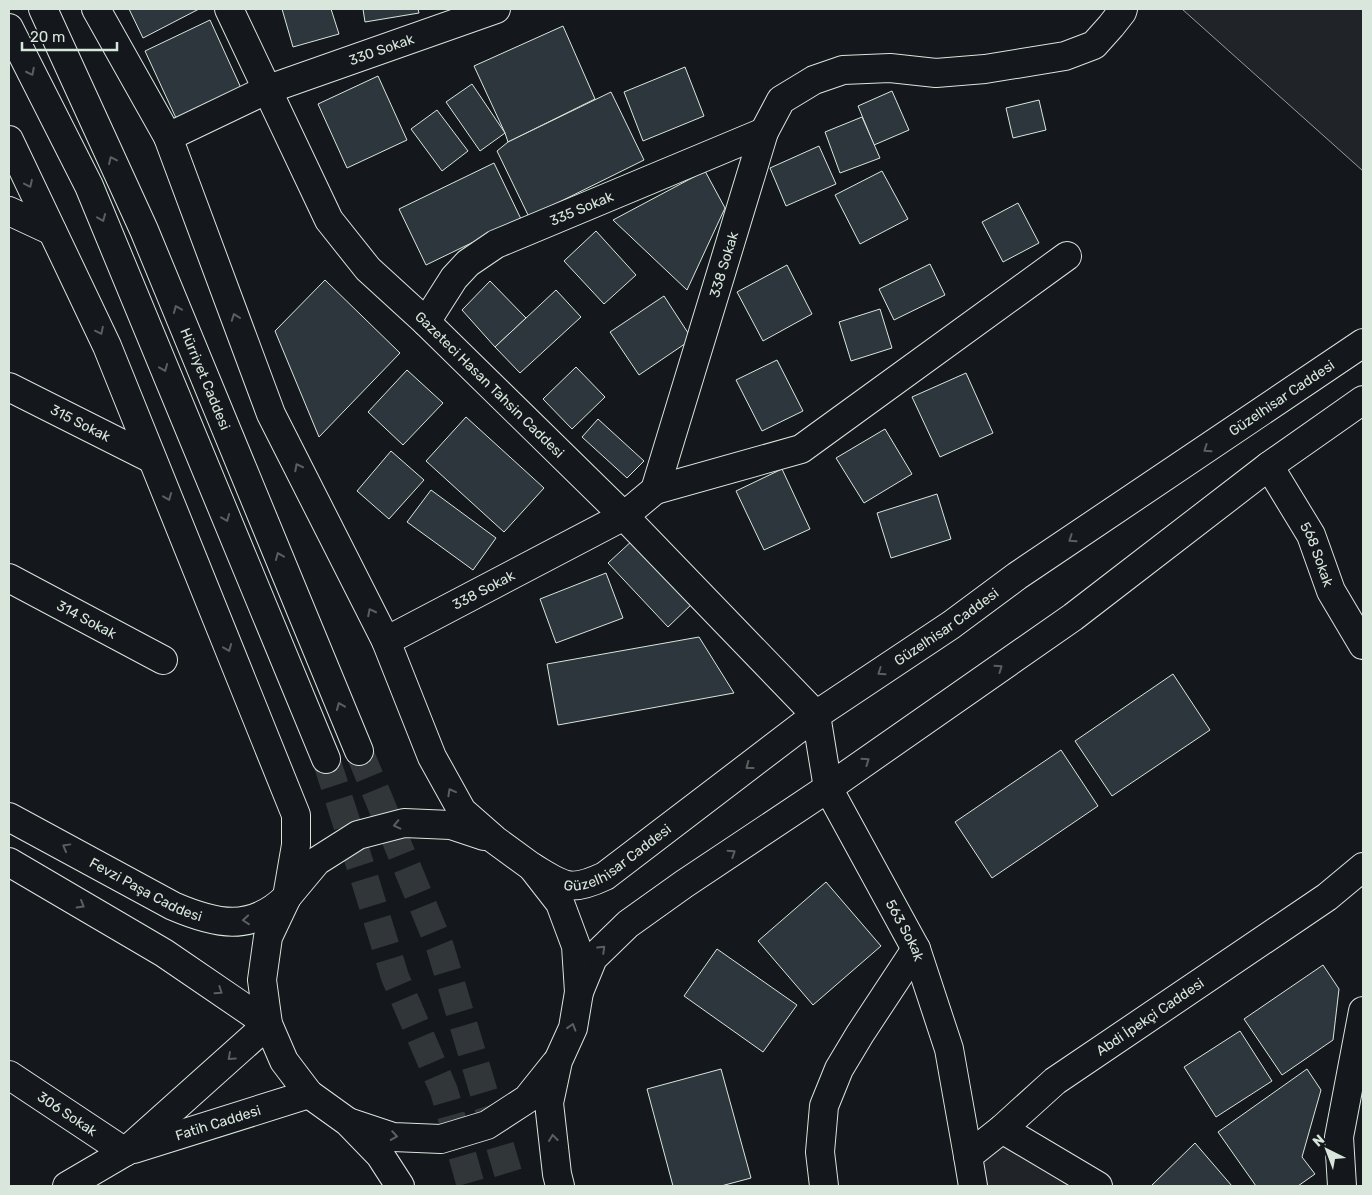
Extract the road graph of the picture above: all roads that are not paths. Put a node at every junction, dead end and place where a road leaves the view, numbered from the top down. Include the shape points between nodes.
1 (43, 9) edge
2 (96, 9) edge
3 (229, 9) edge
4 (496, 9) edge
5 (1123, 9) edge
6 (9, 28) edge
7 (266, 90) junction
8 (764, 132) junction
9 (168, 138) junction
10 (9, 140) edge
11 (9, 211) edge
12 (52, 231) junction
13 (1067, 256) dead end
14 (426, 322) junction
15 (1363, 343) edge
16 (9, 388) edge
17 (1363, 400) edge
18 (152, 459) junction
19 (1269, 466) junction
20 (655, 490) junction
21 (624, 516) junction
22 (9, 578) edge
23 (386, 641) junction
24 (1363, 645) edge
25 (163, 660) dead end
26 (816, 715) junction
27 (359, 751) tunnel mouth
28 (326, 759) tunnel mouth
29 (828, 788) junction
30 (9, 816) edge
31 (495, 840) junction
32 (9, 862) edge
33 (532, 867) junction
34 (1363, 867) edge
35 (287, 897) junction
36 (916, 950) junction
37 (580, 992) junction
38 (1363, 1011) edge
39 (268, 1024) junction
40 (558, 1061) junction
41 (9, 1075) edge
42 (309, 1094) junction
43 (348, 1122) junction
44 (1002, 1129) junction
45 (125, 1152) junction
46 (968, 1156) junction
47 (67, 1186) edge
48 (400, 1186) edge
49 (560, 1186) edge
50 (824, 1186) edge
51 (973, 1186) edge
52 (1098, 1186) edge
53 (1342, 1186) edge

27 -> 1 main road, Hürriyet Caddesi via 144,230
2 - 9 main road
3 - 7 main road, Gazeteci Hasan Tahsin Caddesi
4 - 7 main road, 330 Sokak
5 - 8 main road, 338 Sokak via 1094,45 1065,56 936,73 890,68 844,70 814,80 781,100
6 -> 28 main road via 89,186
7 - 9 main road, 330 Sokak
7 - 14 main road, Gazeteci Hasan Tahsin Caddesi via 329,220 368,269
8 - 14 main road, 335 Sokak via 496,244 468,263 454,278
8 - 20 main road, 338 Sokak
23 -> 9 main road via 271,414
10 -> 12 main road
11 - 12 main road
12 -> 18 main road via 107,346
13 - 20 main road via 801,449
14 - 21 main road, Gazeteci Hasan Tahsin Caddesi
15 -> 26 main road, Güzelhisar Caddesi
16 - 18 main road, 315 Sokak
17 - 19 main road
18 -> 35 main road via 296,816 296,844
19 - 24 main road, 568 Sokak via 1311,535 1332,591
29 -> 19 main road via 1073,617
20 - 21 main road, 338 Sokak
21 - 23 main road, 338 Sokak
21 - 26 main road, Gazeteci Hasan Tahsin Caddesi
22 - 25 main road, 314 Sokak
31 -> 23 main road via 462,811 432,757
26 - 29 main road, 563 Sokak
26 -> 33 main road, Güzelhisar Caddesi via 605,876 586,885 562,885
29 - 36 main road, 563 Sokak
37 -> 29 main road via 593,958 628,924
35 -> 30 main road, Fevzi Paşa Caddesi via 254,920 228,922 198,916 173,906
31 - 33 main road
31 -> 35 main road via 451,825 404,823 358,835 317,860
32 -> 39 main road via 164,953
33 - 37 main road via 560,904 576,946
34 - 44 main road, Abdi İpekçi Caddesi via 1326,897 1055,1081
35 - 39 main road via 268,937 262,980
36 - 46 main road, 563 Sokak via 949,1049
36 - 50 main road via 839,1069 824,1106 820,1152
40 -> 37 main road via 572,1028
38 - 53 main road via 1339,1137
39 - 42 main road via 284,1061
39 -> 45 main road, Fatih Caddesi
43 -> 40 main road via 393,1137 441,1138 487,1125 527,1098
49 -> 40 main road via 549,1103
41 - 45 main road, 306 Sokak
42 - 43 main road
42 - 45 main road, Fatih Caddesi
43 - 48 main road via 380,1155
44 - 46 main road, Abdi İpekçi Caddesi
44 - 52 main road
45 - 47 main road, Fatih Caddesi
46 - 51 main road

